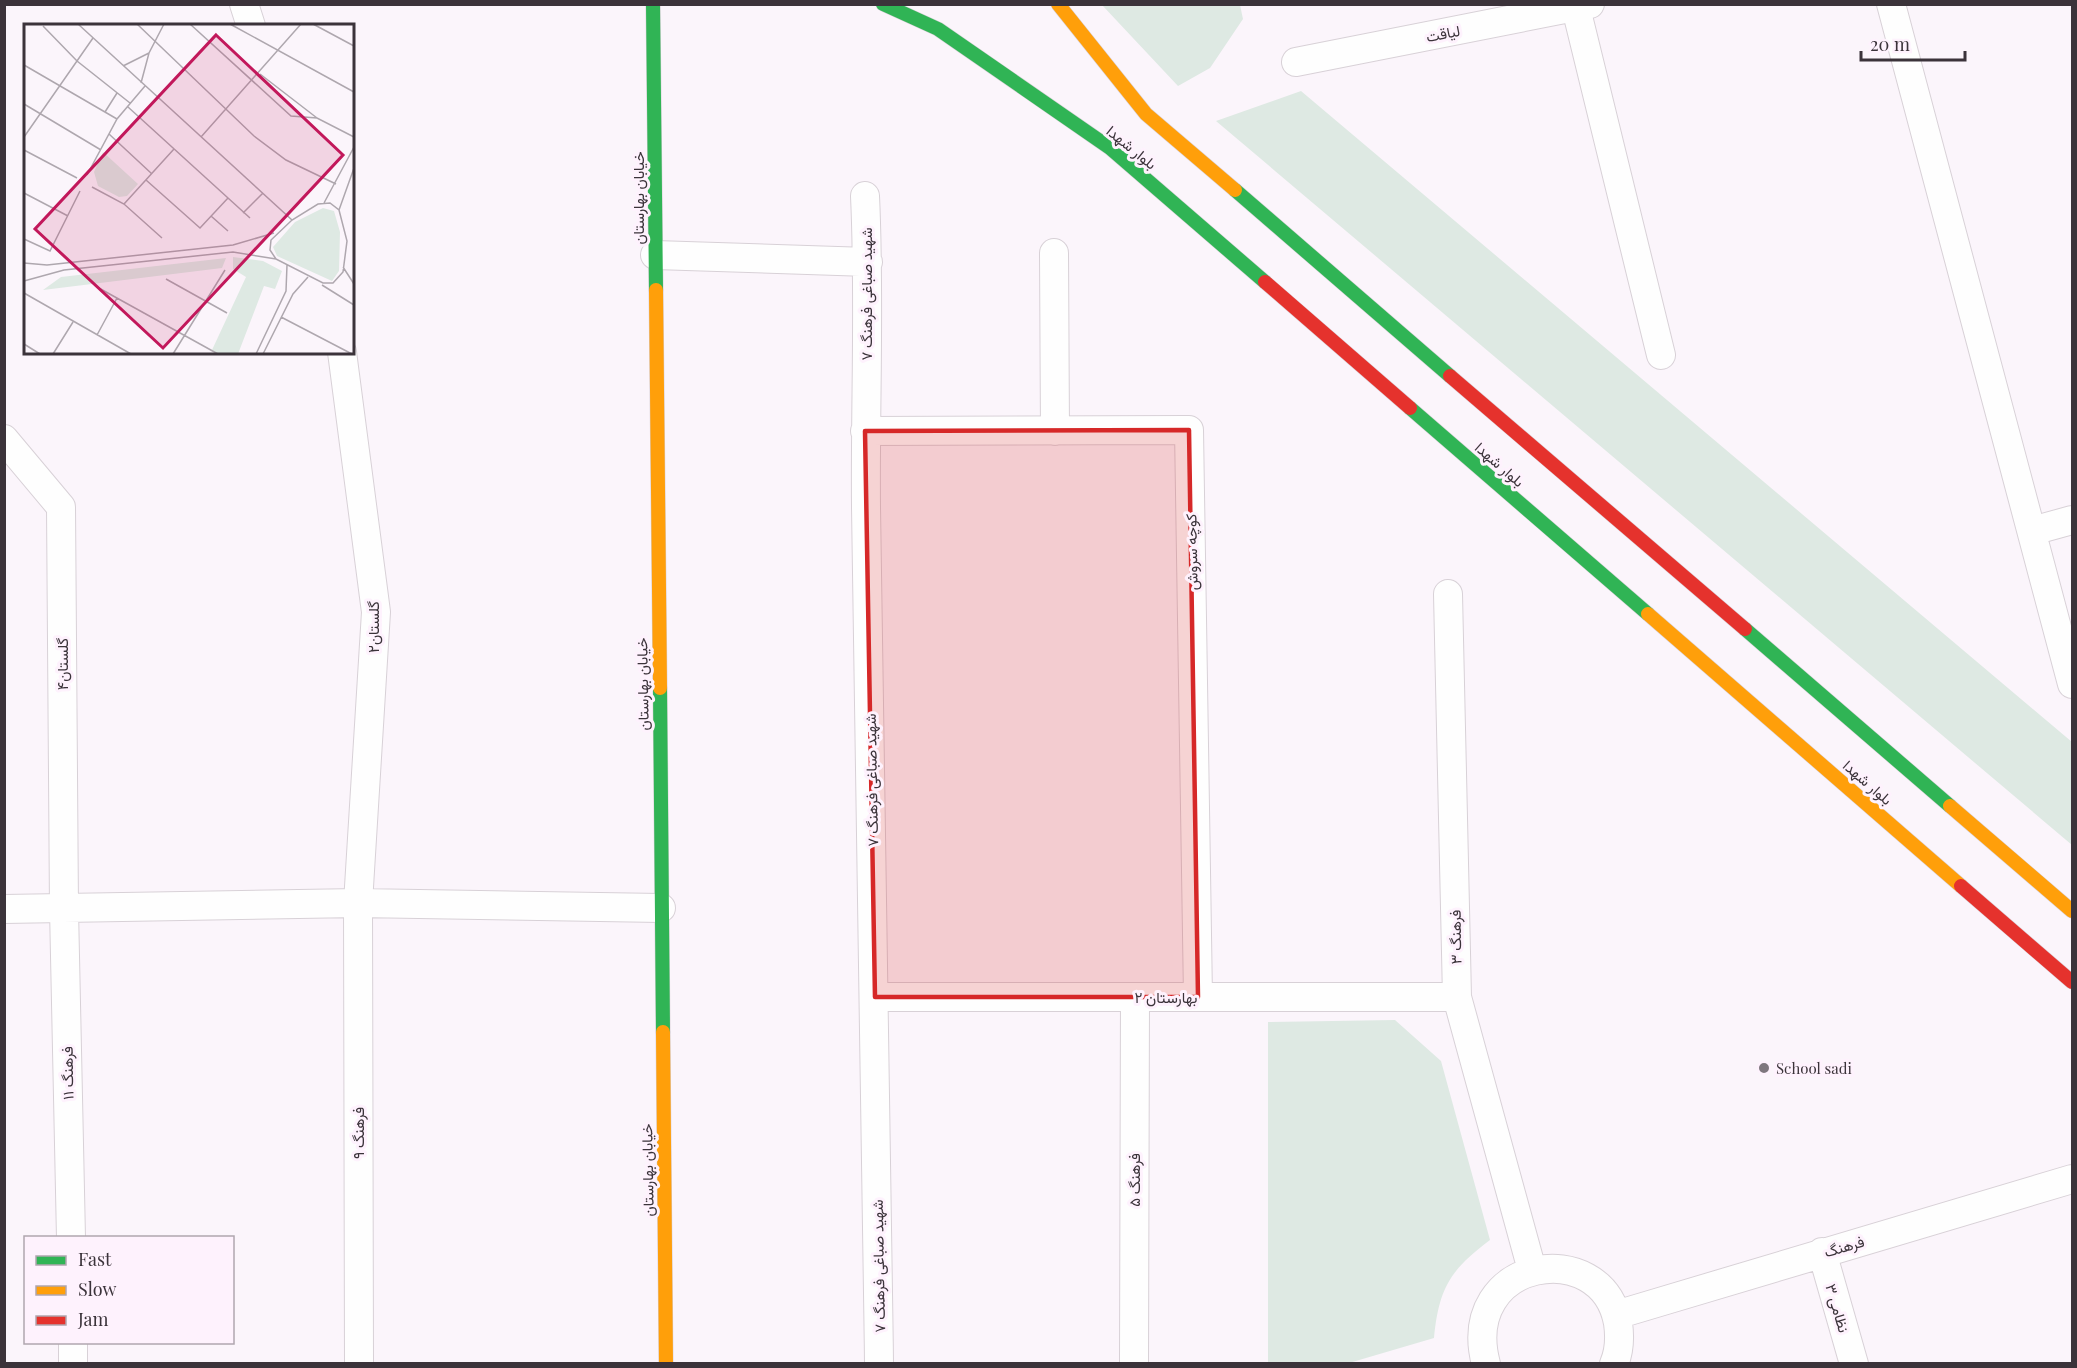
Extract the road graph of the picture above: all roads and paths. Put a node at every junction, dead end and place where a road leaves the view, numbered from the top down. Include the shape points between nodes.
1 (244, 4) edge
2 (653, 4) edge
3 (883, 4) edge
4 (1058, 4) edge
5 (1891, 4) edge
6 (1580, 5) edge
7 (250, 24) edge
8 (1296, 62) dead end
9 (865, 196) dead end
10 (1054, 253) dead end
11 (655, 255) junction
12 (868, 262) junction
13 (342, 354) edge
14 (1661, 355) dead end
15 (865, 431) junction
16 (1055, 431) junction
17 (4, 439) edge
18 (2073, 520) edge
19 (2032, 531) junction
20 (1448, 594) dead end
21 (2073, 684) edge
22 (358, 903) junction
23 (661, 908) junction
24 (4, 909) edge
25 (64, 909) junction
26 (2073, 911) edge
27 (2073, 982) edge
28 (875, 997) junction
29 (1135, 997) junction
30 (1198, 997) junction
31 (1457, 997) junction
32 (2073, 1179) edge
33 (70, 1236) edge
34 (1822, 1252) junction
35 (1532, 1270) junction
36 (1616, 1315) junction
37 (73, 1344) edge
38 (1485, 1363) edge
39 (73, 1364) edge
40 (359, 1364) edge
41 (666, 1364) edge
42 (879, 1364) edge
43 (1134, 1364) edge
44 (1614, 1364) edge
45 (1854, 1364) edge

1 - 7 street
2 - 11 main road, خیابان بهارستان
3 - 27 main road, بلوار شهدا via 938,29 1110,148
4 - 26 main road via 1146,114
5 - 19 street
6 - 8 street, لیاقت
6 - 14 street
9 - 12 street, شهید صباغی فرهنگ ۷
10 - 16 street
11 - 12 street
11 - 23 main road, خیابان بهارستان
12 - 15 street, شهید صباغی فرهنگ ۷
13 - 22 street, گلستان۲ via 376,612
15 - 16 street, کوچه سروش
15 - 28 street, شهید صباغی فرهنگ ۷
16 - 30 street, کوچه سروش via 1189,430
17 - 25 street, گلستان۴ via 61,507
18 - 19 street
19 - 21 street
20 - 31 street, فرهنگ ۳
22 - 23 street
22 - 25 street
22 - 40 street, فرهنگ ۹
23 - 41 main road, خیابان بهارستان
24 - 25 street
25 - 33 street, فرهنگ ۱۱
28 - 29 street, بهارستان ۲
28 - 42 street, شهید صباغی فرهنگ ۷
29 - 30 street, بهارستان ۲
29 - 43 street, فرهنگ ۵
30 - 31 street, بهارستان ۲
31 - 35 street, فرهنگ ۳
32 - 34 street, فرهنگ
34 - 36 street, فرهنگ
34 - 45 street, نظامی ۳
35 - 36 street via 1553,1268 1592,1281 1607,1296
35 - 38 street via 1511,1280 1494,1296 1484,1317 1481,1340
36 - 44 street via 1620,1336
37 - 39 street

